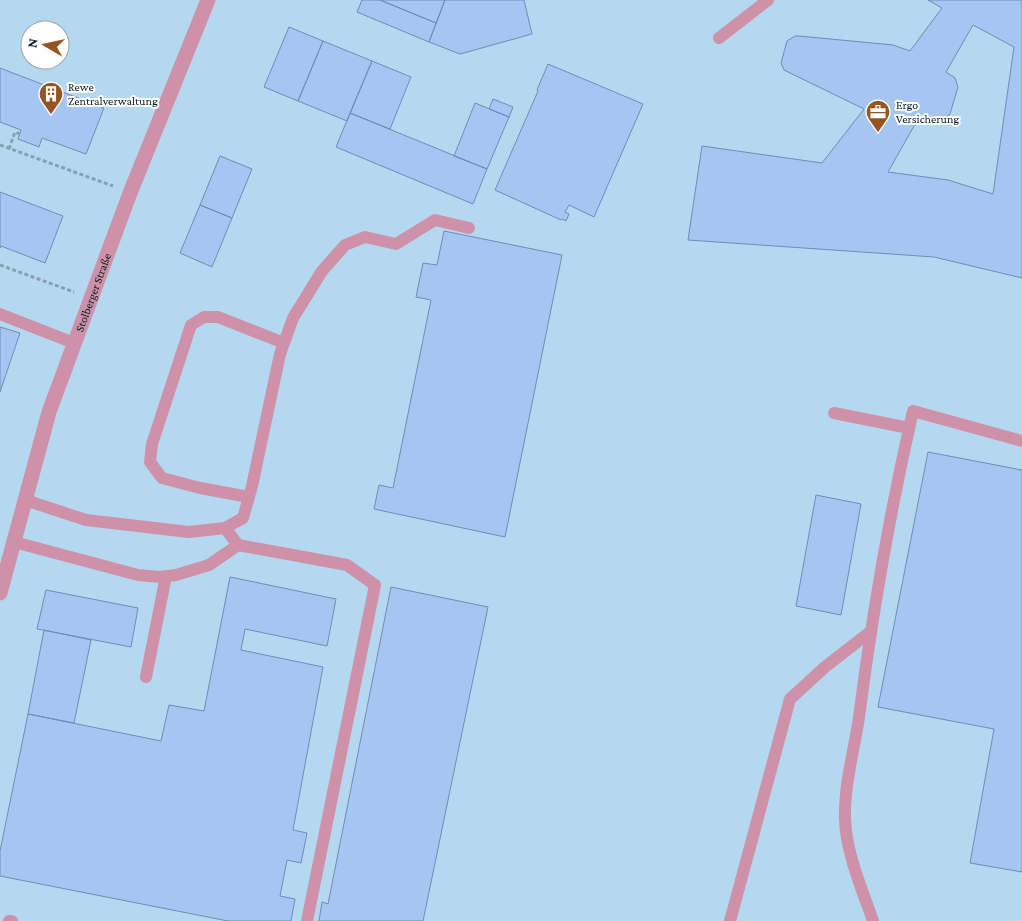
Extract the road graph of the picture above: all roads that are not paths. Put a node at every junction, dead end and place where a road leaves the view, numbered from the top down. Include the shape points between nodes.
1 (208, 0) edge
2 (768, 0) edge
3 (719, 38) dead end
4 (469, 228) dead end
5 (0, 314) edge
6 (74, 343) junction
7 (284, 343) junction
8 (834, 413) dead end
9 (909, 428) junction
10 (1022, 441) edge
11 (249, 497) junction
12 (25, 500) junction
13 (225, 528) junction
14 (14, 542) junction
15 (238, 545) junction
16 (166, 576) junction
17 (0, 593) edge
18 (870, 632) junction
19 (146, 677) dead end
20 (307, 921) edge
21 (730, 921) edge
22 (873, 921) edge

1 - 6 street, Stolberger Straße
2 - 3 lane
4 - 7 lane via 436,220 396,244 365,237 344,245 322,271 293,318
5 - 6 lane
6 - 12 street, Stolberger Straße via 49,412
7 - 11 lane
7 - 11 lane via 218,318 204,317 192,325 152,444 150,462 162,478
8 - 9 lane
9 - 10 lane via 913,411
9 - 18 lane
11 - 13 lane via 243,518
12 - 13 lane via 86,520 189,532
12 - 14 street, Stolberger Straße
13 - 15 lane
14 - 16 lane via 138,575
14 - 17 street, Stolberger Straße
15 - 16 lane via 209,565
15 - 20 lane via 347,565 375,585
16 - 19 lane
18 - 21 lane via 790,700
18 - 22 lane via 845,820 848,843

